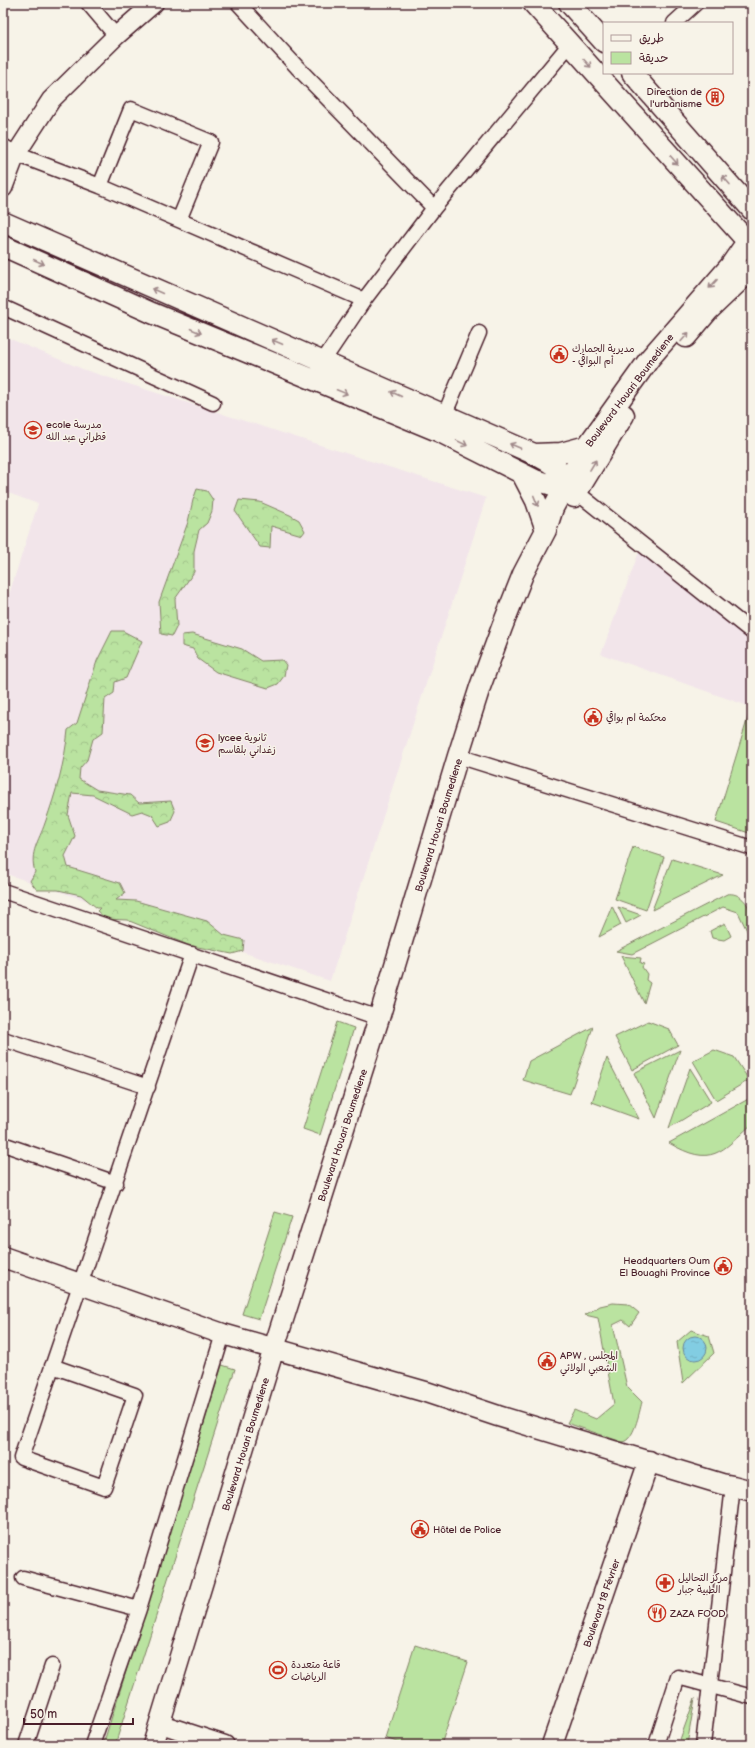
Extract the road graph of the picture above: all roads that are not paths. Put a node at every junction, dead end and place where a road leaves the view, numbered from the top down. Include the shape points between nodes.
1 (88, 3) edge
2 (154, 3) edge
3 (238, 3) edge
4 (533, 3) edge
5 (569, 3) edge
6 (696, 3) edge
7 (675, 22) edge
8 (116, 36) junction
9 (603, 41) edge
10 (570, 44) junction
11 (633, 74) edge
12 (10, 150) edge
13 (100, 186) junction
14 (3, 188) edge
15 (751, 207) edge
16 (434, 208) junction
17 (725, 216) junction
18 (179, 220) junction
19 (3, 222) edge
20 (749, 244) edge
21 (3, 246) edge
22 (730, 266) junction
23 (752, 269) edge
24 (364, 300) junction
25 (3, 307) edge
26 (479, 333) dead end
27 (323, 361) junction
28 (314, 381) junction
29 (214, 403) dead end
30 (441, 423) junction
31 (587, 446) junction
32 (534, 454) junction
33 (522, 474) junction
34 (571, 488) junction
35 (546, 530) junction
36 (752, 632) edge
37 (458, 756) junction
38 (752, 848) edge
39 (4, 893) edge
40 (192, 954) junction
41 (379, 1018) junction
42 (3, 1039) edge
43 (148, 1087) junction
44 (3, 1144) edge
45 (116, 1183) junction
46 (3, 1257) edge
47 (80, 1284) junction
48 (224, 1334) junction
49 (274, 1348) junction
50 (52, 1366) junction
51 (649, 1461) junction
52 (743, 1489) edge
53 (23, 1578) dead end
54 (139, 1609) junction
55 (52, 1666) dead end
56 (710, 1684) junction
57 (752, 1697) edge
58 (160, 1724) junction
59 (551, 1744) edge
60 (26, 1745) edge
61 (92, 1745) edge
62 (154, 1745) edge
63 (225, 1745) edge
64 (656, 1745) edge
65 (703, 1745) edge

1 - 8 street
2 - 8 street
3 - 16 street
4 - 10 main road
5 - 9 main road
6 - 7 street
8 - 12 street via 51,100
10 - 16 street
10 -> 17 main road
15 -> 11 main road
12 - 13 street
12 - 14 street
13 - 18 street
13 - 18 street via 131,109 211,142
16 - 24 street
17 - 20 main road
17 - 22 main road via 732,240
18 - 24 street
27 -> 19 main road
20 - 22 main road, Boulevard Houari Boumediene
21 -> 28 main road via 152,313
22 -> 31 main road, Boulevard Houari Boumediene via 650,358
34 -> 23 main road, Boulevard Houari Boumediene via 658,368 708,311
24 - 27 street
25 - 29 street
26 - 30 street
27 - 28 street
30 -> 27 main road
28 -> 30 main road
32 -> 30 main road
30 -> 33 main road
31 - 32 main road via 561,453
31 - 34 main road, Boulevard Houari Boumediene
32 - 34 main road via 556,468
33 - 34 main road via 544,484
33 -> 35 main road via 536,501
34 - 35 main road, Boulevard Houari Boumediene via 553,508
34 - 36 street
35 - 37 main road, Boulevard Houari Boumediene via 523,574 502,627
37 - 38 street
37 - 41 main road, Boulevard Houari Boumediene
39 - 40 street
40 - 41 street
40 - 43 street
41 - 49 main road, Boulevard Houari Boumediene
42 - 43 street
43 - 45 street
44 - 45 street
45 - 47 street
46 - 47 main road
47 - 48 main road
47 - 50 street
48 - 49 main road
48 - 54 street
49 - 51 main road
49 - 58 main road, Boulevard Houari Boumediene
50 - 50 street via 21,1458 104,1487 136,1395
51 - 52 main road
51 - 59 main road, Boulevard 18 Février
52 - 56 street
53 - 54 street
54 - 61 street
55 - 60 street
56 - 57 street
56 - 64 street via 678,1677
56 - 65 street
58 - 62 main road, Boulevard Houari Boumediene
58 - 63 street

